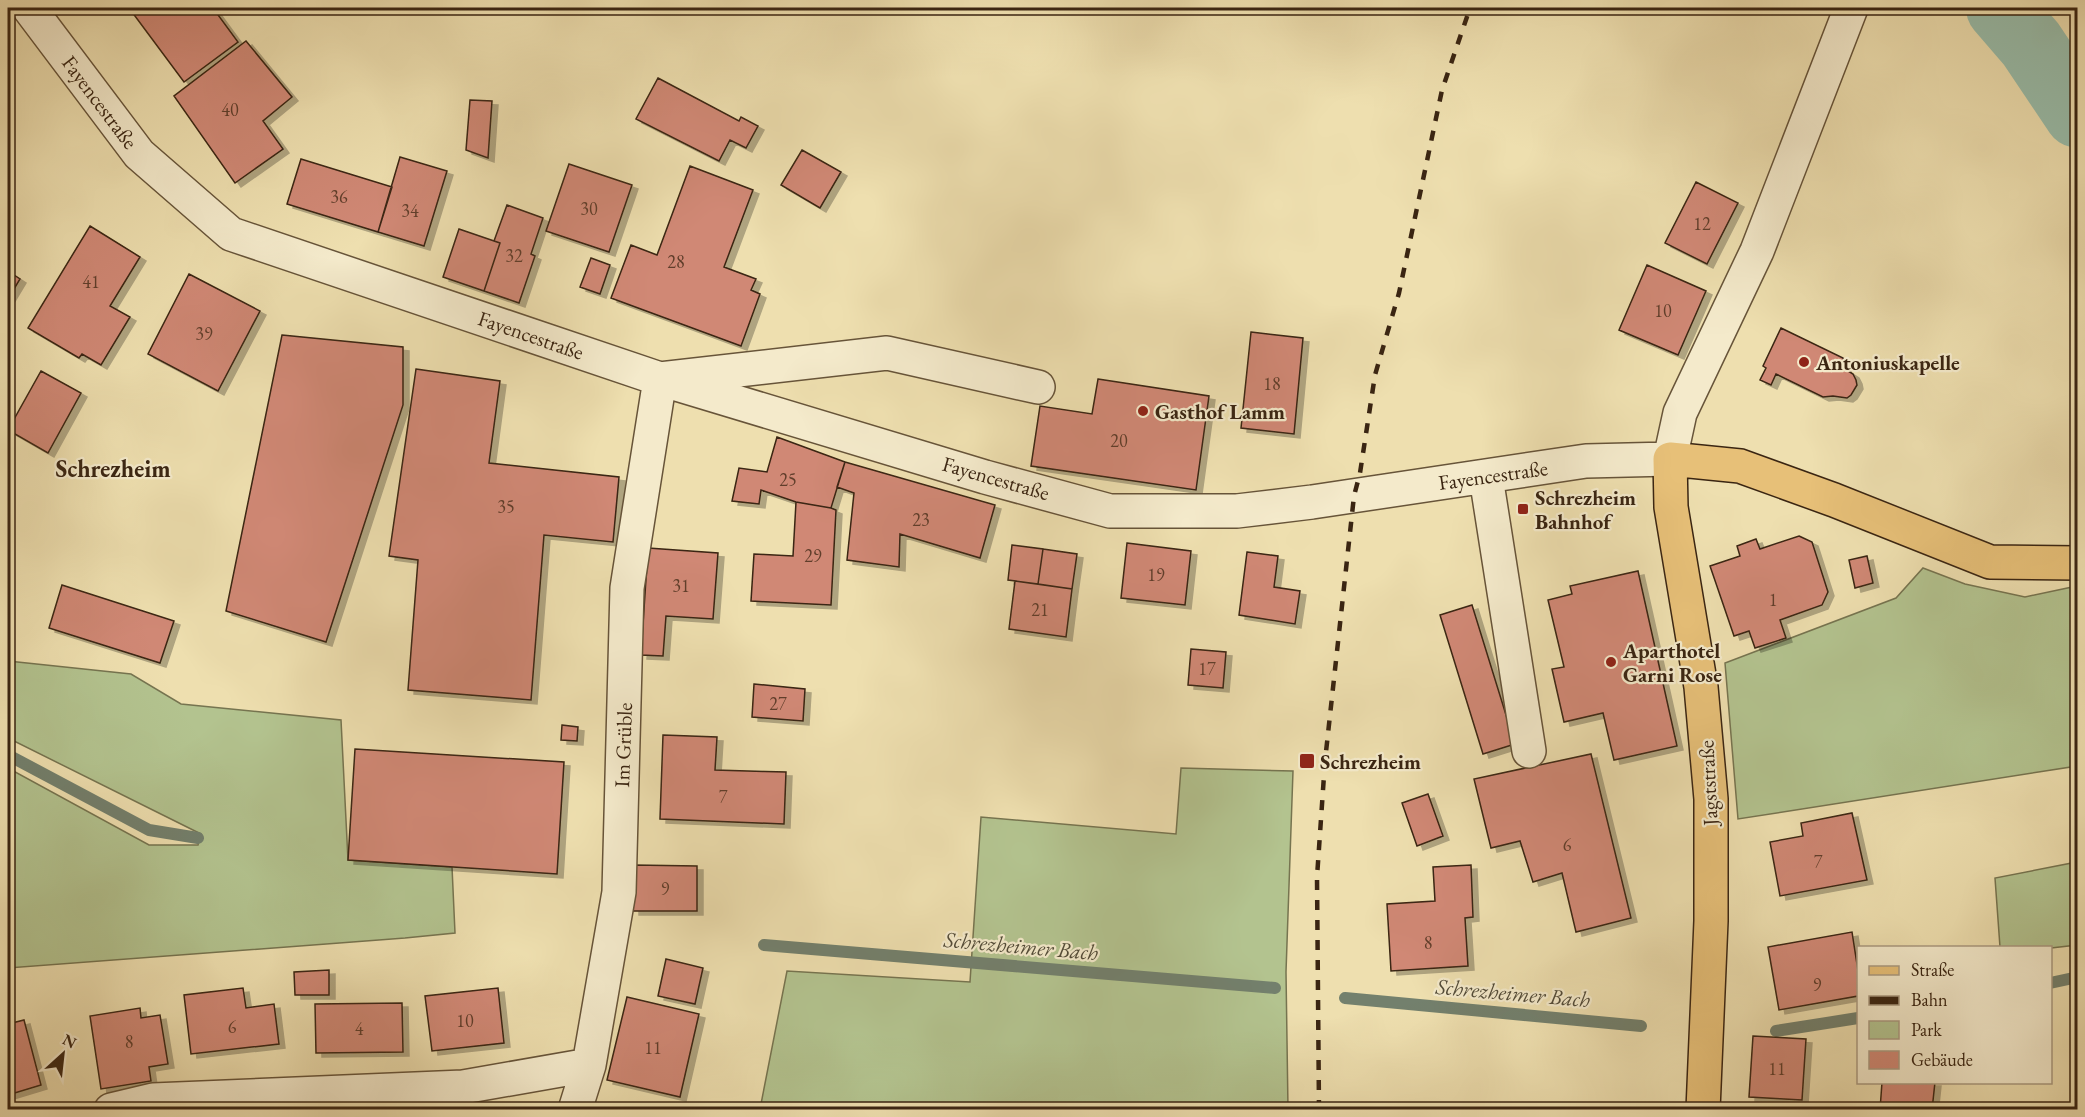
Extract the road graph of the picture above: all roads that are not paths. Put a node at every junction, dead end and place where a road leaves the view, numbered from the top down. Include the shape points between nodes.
1 (29, 8) edge
2 (1851, 8) edge
3 (660, 379) junction
4 (1038, 387) dead end
5 (1670, 459) junction
6 (1486, 477) junction
7 (2078, 563) edge
8 (1529, 751) dead end
9 (589, 1065) junction
10 (111, 1110) edge
11 (575, 1110) edge
12 (1703, 1110) edge

1 - 3 street, Fayencestraße via 139,154 231,234
2 - 5 street via 1757,251 1680,413
3 - 4 street via 887,353
3 - 6 street, Fayencestraße via 985,477 1110,510 1237,511
3 - 9 street, Im Grüble via 627,588 619,892
5 - 6 street, Fayencestraße via 1586,461
5 - 7 main road, Fayencestraße via 1740,466 1990,562
5 - 12 main road, Jagststraße via 1671,507 1701,687 1711,799 1711,921
6 - 8 street
9 - 10 street via 463,1087 153,1100
9 - 11 street, Im Grüble

